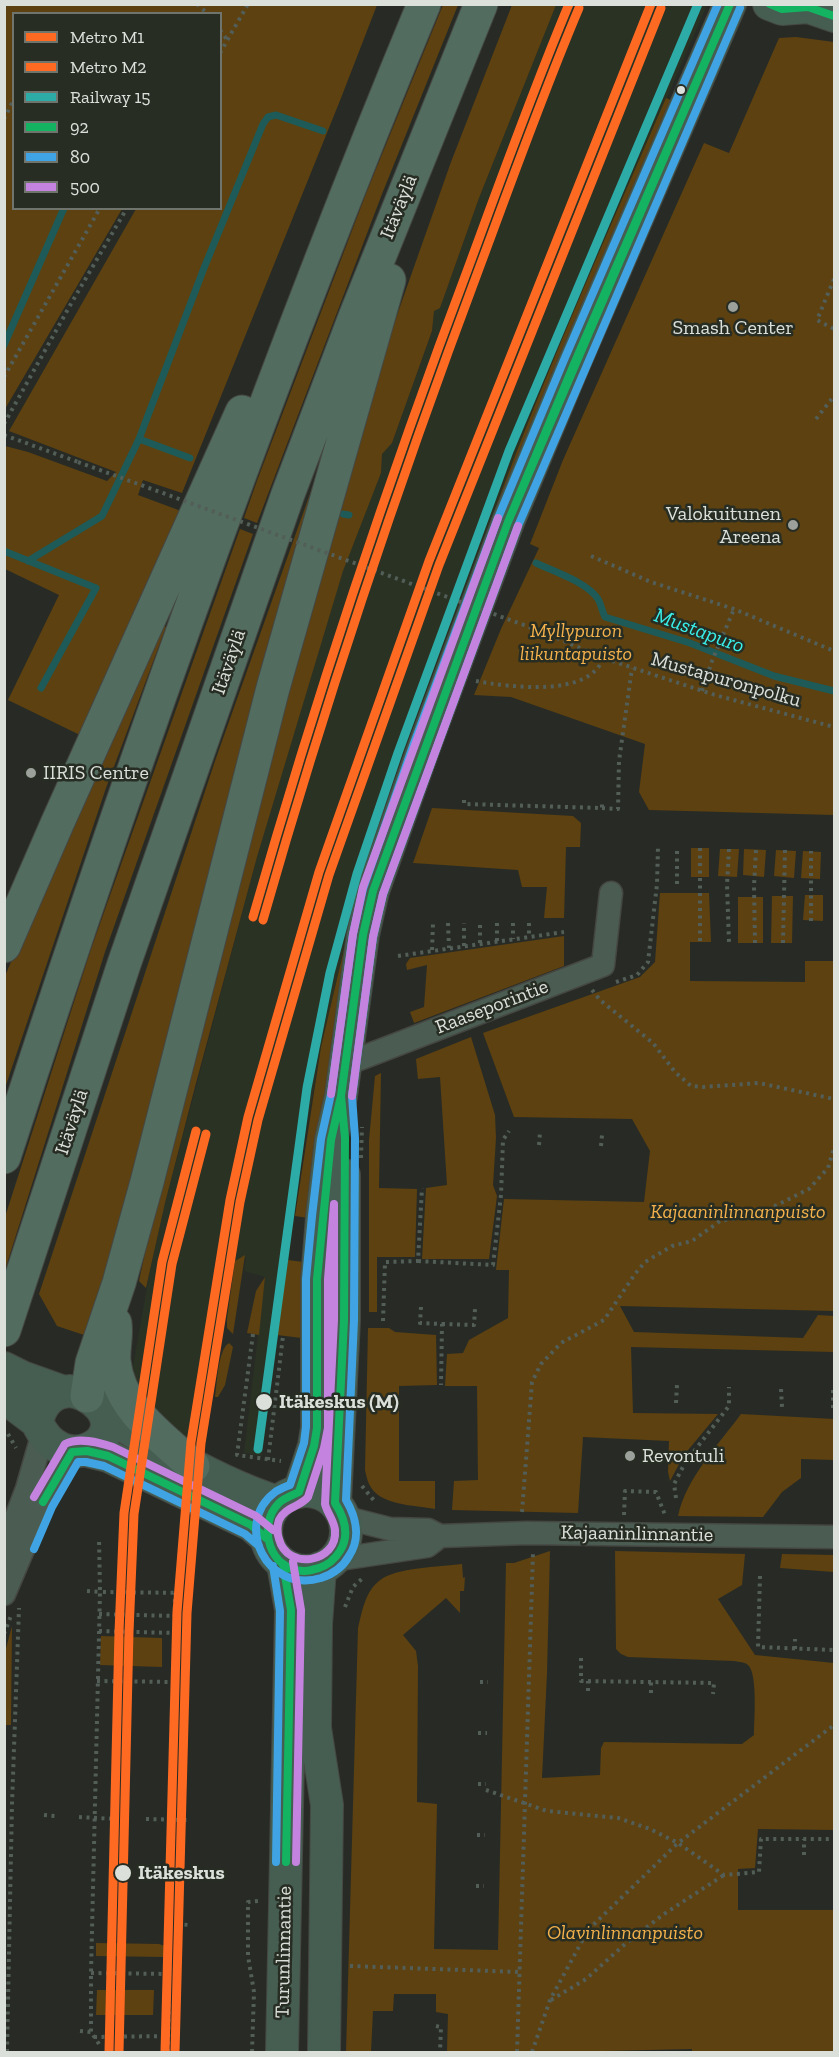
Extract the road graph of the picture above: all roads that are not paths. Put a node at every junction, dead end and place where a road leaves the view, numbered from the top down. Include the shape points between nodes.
1 (424, 4) edge
2 (481, 4) edge
3 (730, 4) edge
4 (770, 4) edge
5 (816, 9) edge
6 (434, 120) junction
7 (350, 185) junction
8 (611, 893) dead end
9 (4, 946) edge
10 (346, 1064) junction
11 (341, 1096) junction
12 (4, 1157) edge
13 (111, 1304) junction
14 (4, 1330) edge
15 (4, 1368) edge
16 (75, 1397) junction
17 (23, 1419) edge
18 (80, 1451) junction
19 (193, 1466) junction
20 (289, 1497) junction
21 (339, 1510) junction
22 (440, 1536) junction
23 (834, 1537) edge
24 (266, 1538) junction
25 (4, 1549) edge
26 (283, 1564) junction
27 (327, 1564) junction
28 (12, 1598) edge
29 (282, 2052) edge
30 (324, 2052) edge

1 - 7 highway
2 - 6 highway, Itäväylä
3 - 10 main road via 508,522 423,750 374,891 363,935
4 - 5 main road via 782,9
6 - 13 highway via 273,688 147,1182
6 - 14 highway, Itäväylä via 288,494 124,964
7 - 9 highway via 216,468
7 - 12 highway via 235,485 74,943
8 - 10 street, Raaseporintie via 603,964
10 - 11 main road
11 - 20 main road via 331,1140 317,1279 317,1428 314,1446
11 - 21 main road via 345,1138
13 - 16 highway via 93,1363
13 - 19 highway via 116,1327 114,1359 127,1398 138,1416
15 - 16 main road
16 - 17 main road via 53,1395
16 - 18 main road via 107,1422 98,1443
16 - 19 main road
17 - 18 main road via 56,1446
17 - 25 street via 27,1489
18 - 24 main road via 108,1456 251,1525
18 - 28 street via 43,1502
19 - 20 main road via 251,1493
20 - 21 main road via 315,1492
20 - 24 main road via 269,1515
21 - 22 street, Kajaaninlinnantie via 390,1529 428,1530
21 - 27 main road via 345,1540
22 - 23 street, Kajaaninlinnantie
22 - 27 street, Kajaaninlinnantie via 427,1546
24 - 26 main road
26 - 27 main road via 297,1570
26 - 29 main road, Turunlinnantie via 291,1610
27 - 30 main road via 316,1624 315,1728 327,1805

